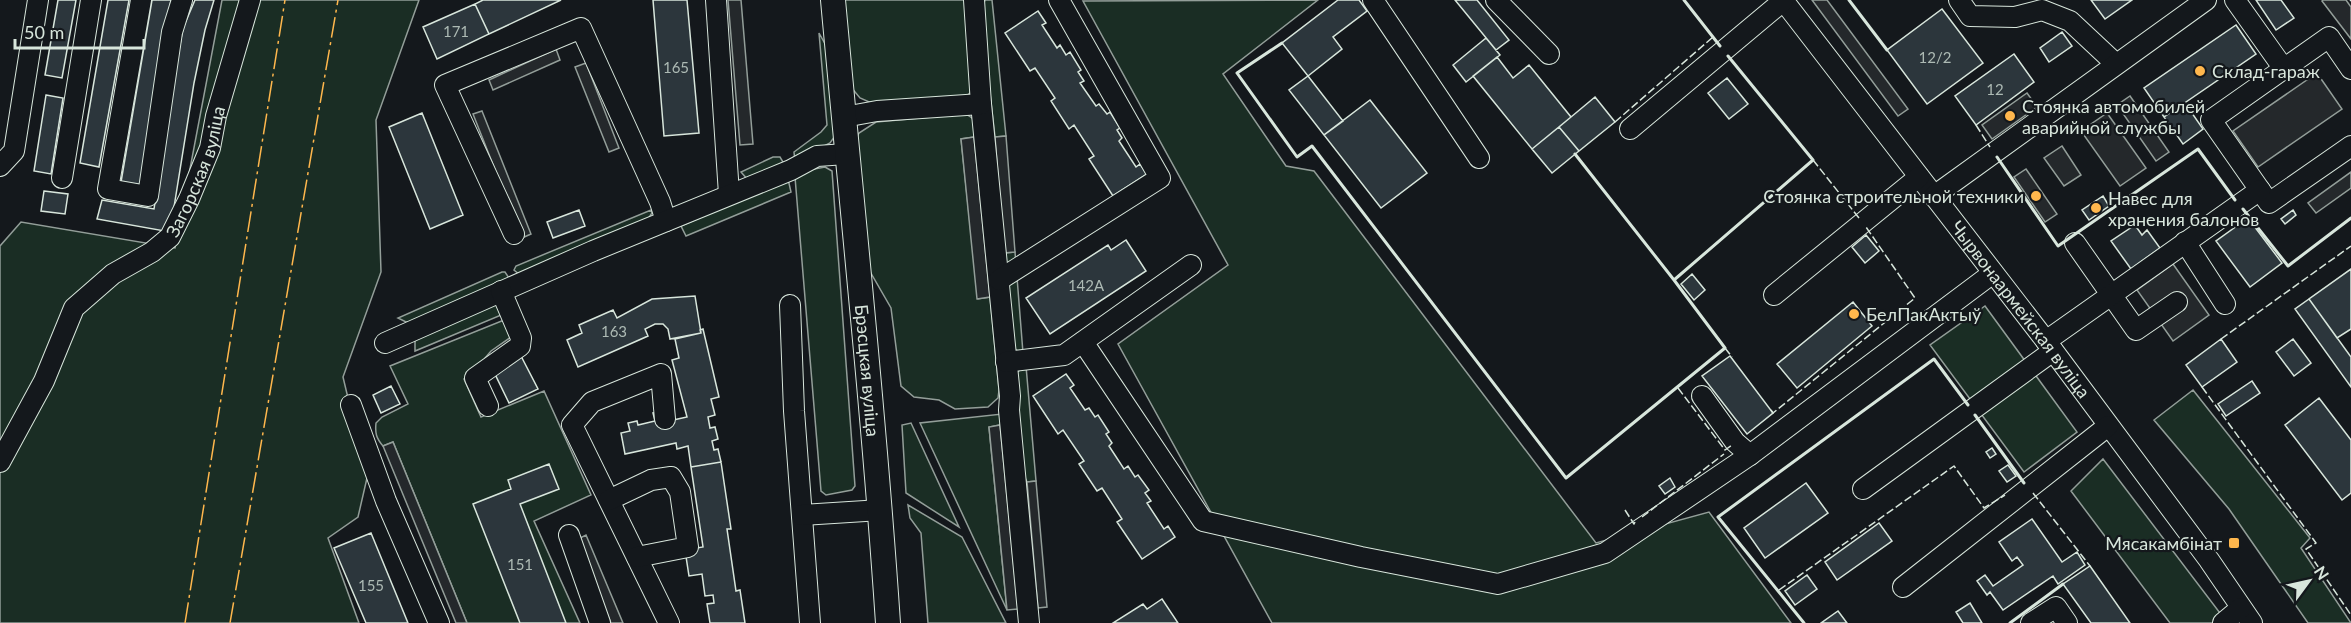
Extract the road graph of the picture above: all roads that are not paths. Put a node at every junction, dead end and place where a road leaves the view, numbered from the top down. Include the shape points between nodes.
1 (38, 0) edge
2 (91, 0) edge
3 (141, 0) edge
4 (182, 0) edge
5 (250, 0) edge
6 (716, 0) edge
7 (833, 0) edge
8 (974, 0) edge
9 (1059, 0) edge
10 (1373, 0) edge
11 (1496, 0) edge
12 (1783, 0) edge
13 (1959, 0) edge
14 (2206, 0) edge
15 (2235, 0) edge
16 (2049, 5) edge
17 (1549, 54) dead end
18 (2116, 64) junction
19 (2284, 69) junction
20 (2351, 69) edge
21 (981, 104) junction
22 (844, 117) junction
23 (1630, 129) dead end
24 (2351, 146) edge
25 (846, 154) junction
26 (1479, 158) dead end
27 (0, 166) edge
28 (1919, 177) junction
29 (62, 178) dead end
30 (2260, 189) junction
31 (729, 194) junction
32 (1934, 196) junction
33 (666, 221) junction
34 (514, 234) dead end
35 (2185, 242) junction
36 (2075, 243) dead end
37 (1191, 265) dead end
38 (1993, 273) junction
39 (999, 280) junction
40 (501, 291) junction
41 (1774, 295) dead end
42 (2111, 295) junction
43 (2177, 302) dead end
44 (2225, 304) dead end
45 (790, 305) dead end
46 (1083, 342) junction
47 (385, 343) dead end
48 (2049, 346) junction
49 (1006, 362) junction
50 (1702, 396) dead end
51 (351, 405) dead end
52 (488, 406) dead end
53 (665, 419) dead end
54 (2108, 426) junction
55 (1750, 455) junction
56 (0, 462) edge
57 (1863, 489) dead end
58 (609, 500) junction
59 (881, 510) junction
60 (802, 515) junction
61 (569, 535) dead end
62 (637, 557) junction
63 (1903, 587) dead end
64 (2247, 616) edge
65 (439, 623) edge
66 (600, 623) edge
67 (669, 623) edge
68 (810, 623) edge
69 (888, 623) edge
70 (1029, 623) edge
71 (2031, 623) edge
72 (2067, 623) edge
73 (2223, 623) edge

1 - 27 street via 14,151
2 - 29 street
3 - 4 street via 108,189 148,196 172,32
5 - 56 street, Загорская вуліца via 210,148 170,237 112,274 74,308 44,381
6 - 31 street
7 - 22 main road, Брэсцкая вуліца
8 - 21 street
9 - 39 street via 1160,178
10 - 26 street
11 - 17 street
12 - 23 street
12 - 28 street, Чырвонаармейская вуліца
13 - 16 street via 1970,16 2015,17
14 - 18 street
15 - 19 street
16 - 18 street
18 - 32 street
19 - 20 street via 2329,37
19 - 30 street via 2211,120
21 - 22 street
21 - 39 street
22 - 25 main road, Брэсцкая вуліца
24 - 30 street via 2270,203
25 - 31 street via 817,156
25 - 59 main road, Брэсцкая вуліца
28 - 32 street, Чырвонаармейская вуліца
28 - 41 street
30 - 35 street
31 - 33 street
32 - 38 street, Чырвонаармейская вуліца
33 - 34 street via 581,28 445,85
33 - 40 street
35 - 42 street
35 - 44 street
36 - 42 street
37 - 46 street
38 - 48 street, Чырвонаармейская вуліца
38 - 55 street
39 - 49 street
40 - 47 street
40 - 52 street via 521,338 520,346 475,378
42 - 43 street via 2136,330
42 - 48 street
45 - 60 street
46 - 49 street via 1064,355
46 - 55 street via 1203,521 1498,584 1605,553
48 - 54 street, Чырвонаармейская вуліца
48 - 57 street
49 - 70 street
50 - 55 street via 1735,442
51 - 65 street via 386,501
53 - 58 street via 661,374 592,402 572,425
54 - 63 street
54 - 64 street, Чырвонаармейская вуліца
58 - 62 street
58 - 62 street via 651,480 671,477 680,492 688,547
59 - 60 street
59 - 69 main road, Брэсцкая вуліца
60 - 68 street
61 - 66 street
62 - 67 street
64 - 73 street
71 - 72 street via 2056,607

